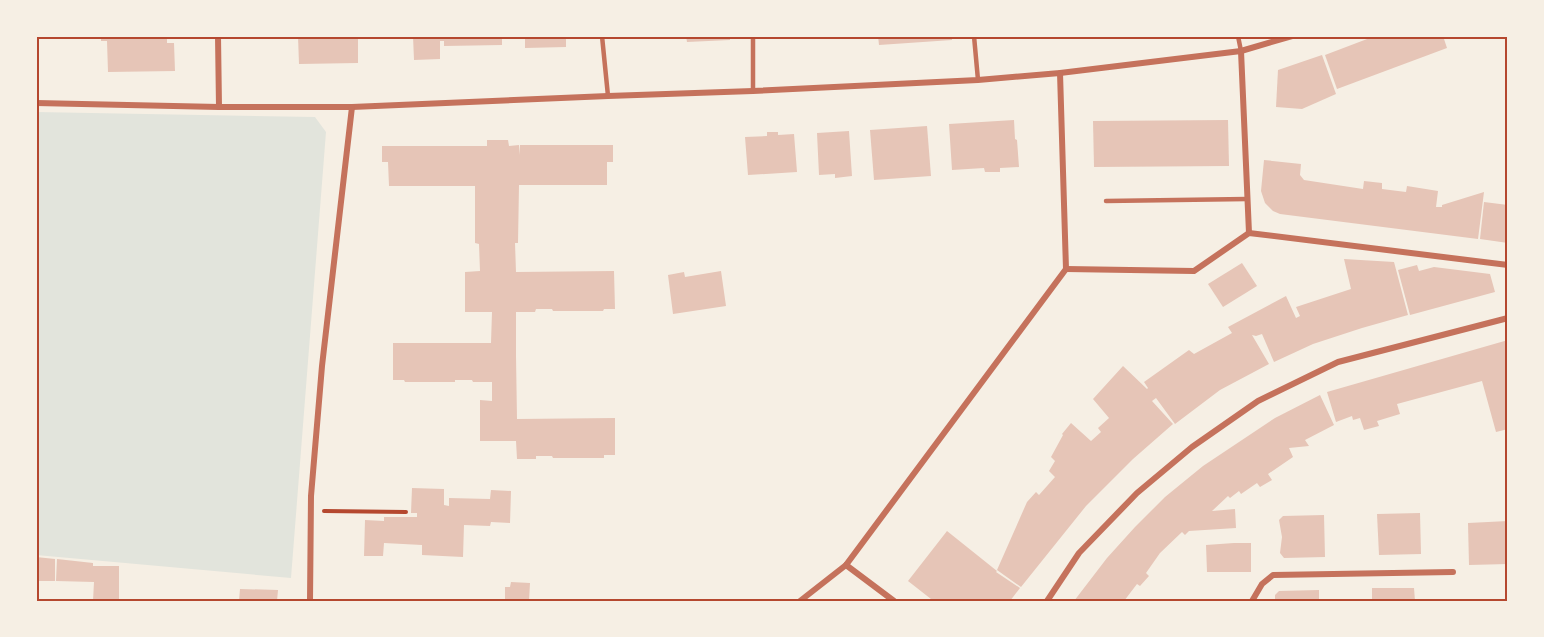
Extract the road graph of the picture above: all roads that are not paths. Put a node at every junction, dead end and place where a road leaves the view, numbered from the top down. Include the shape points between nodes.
1 (218, 36) edge
2 (602, 36) edge
3 (753, 36) edge
4 (974, 36) edge
5 (1238, 36) edge
6 (1292, 36) edge
7 (1241, 51) junction
8 (1060, 73) junction
9 (978, 80) junction
10 (753, 91) junction
11 (608, 96) junction
12 (36, 103) edge
13 (219, 107) junction
14 (352, 107) junction
15 (1247, 199) junction
16 (1106, 201) dead end
17 (1249, 233) junction
18 (1508, 265) edge
19 (1066, 269) junction
20 (1508, 318) edge
21 (846, 565) junction
22 (1453, 572) dead end
23 (310, 601) edge
24 (800, 601) edge
25 (894, 601) edge
26 (1047, 601) edge
27 (1252, 601) edge

1 - 13 street
2 - 11 lane
3 - 10 lane
4 - 9 lane
5 - 7 lane
6 - 7 street
7 - 8 street
7 - 15 street
8 - 9 street
8 - 19 street
9 - 10 street
10 - 11 street
11 - 14 street
12 - 13 street
13 - 14 street
14 - 23 street via 322,366 311,496
15 - 16 lane
15 - 17 street
17 - 18 street
17 - 19 street via 1194,271
19 - 21 street
20 - 26 street via 1338,362 1258,401 1192,447 1137,493 1079,553
21 - 24 street
21 - 25 street
22 - 27 street via 1273,575

